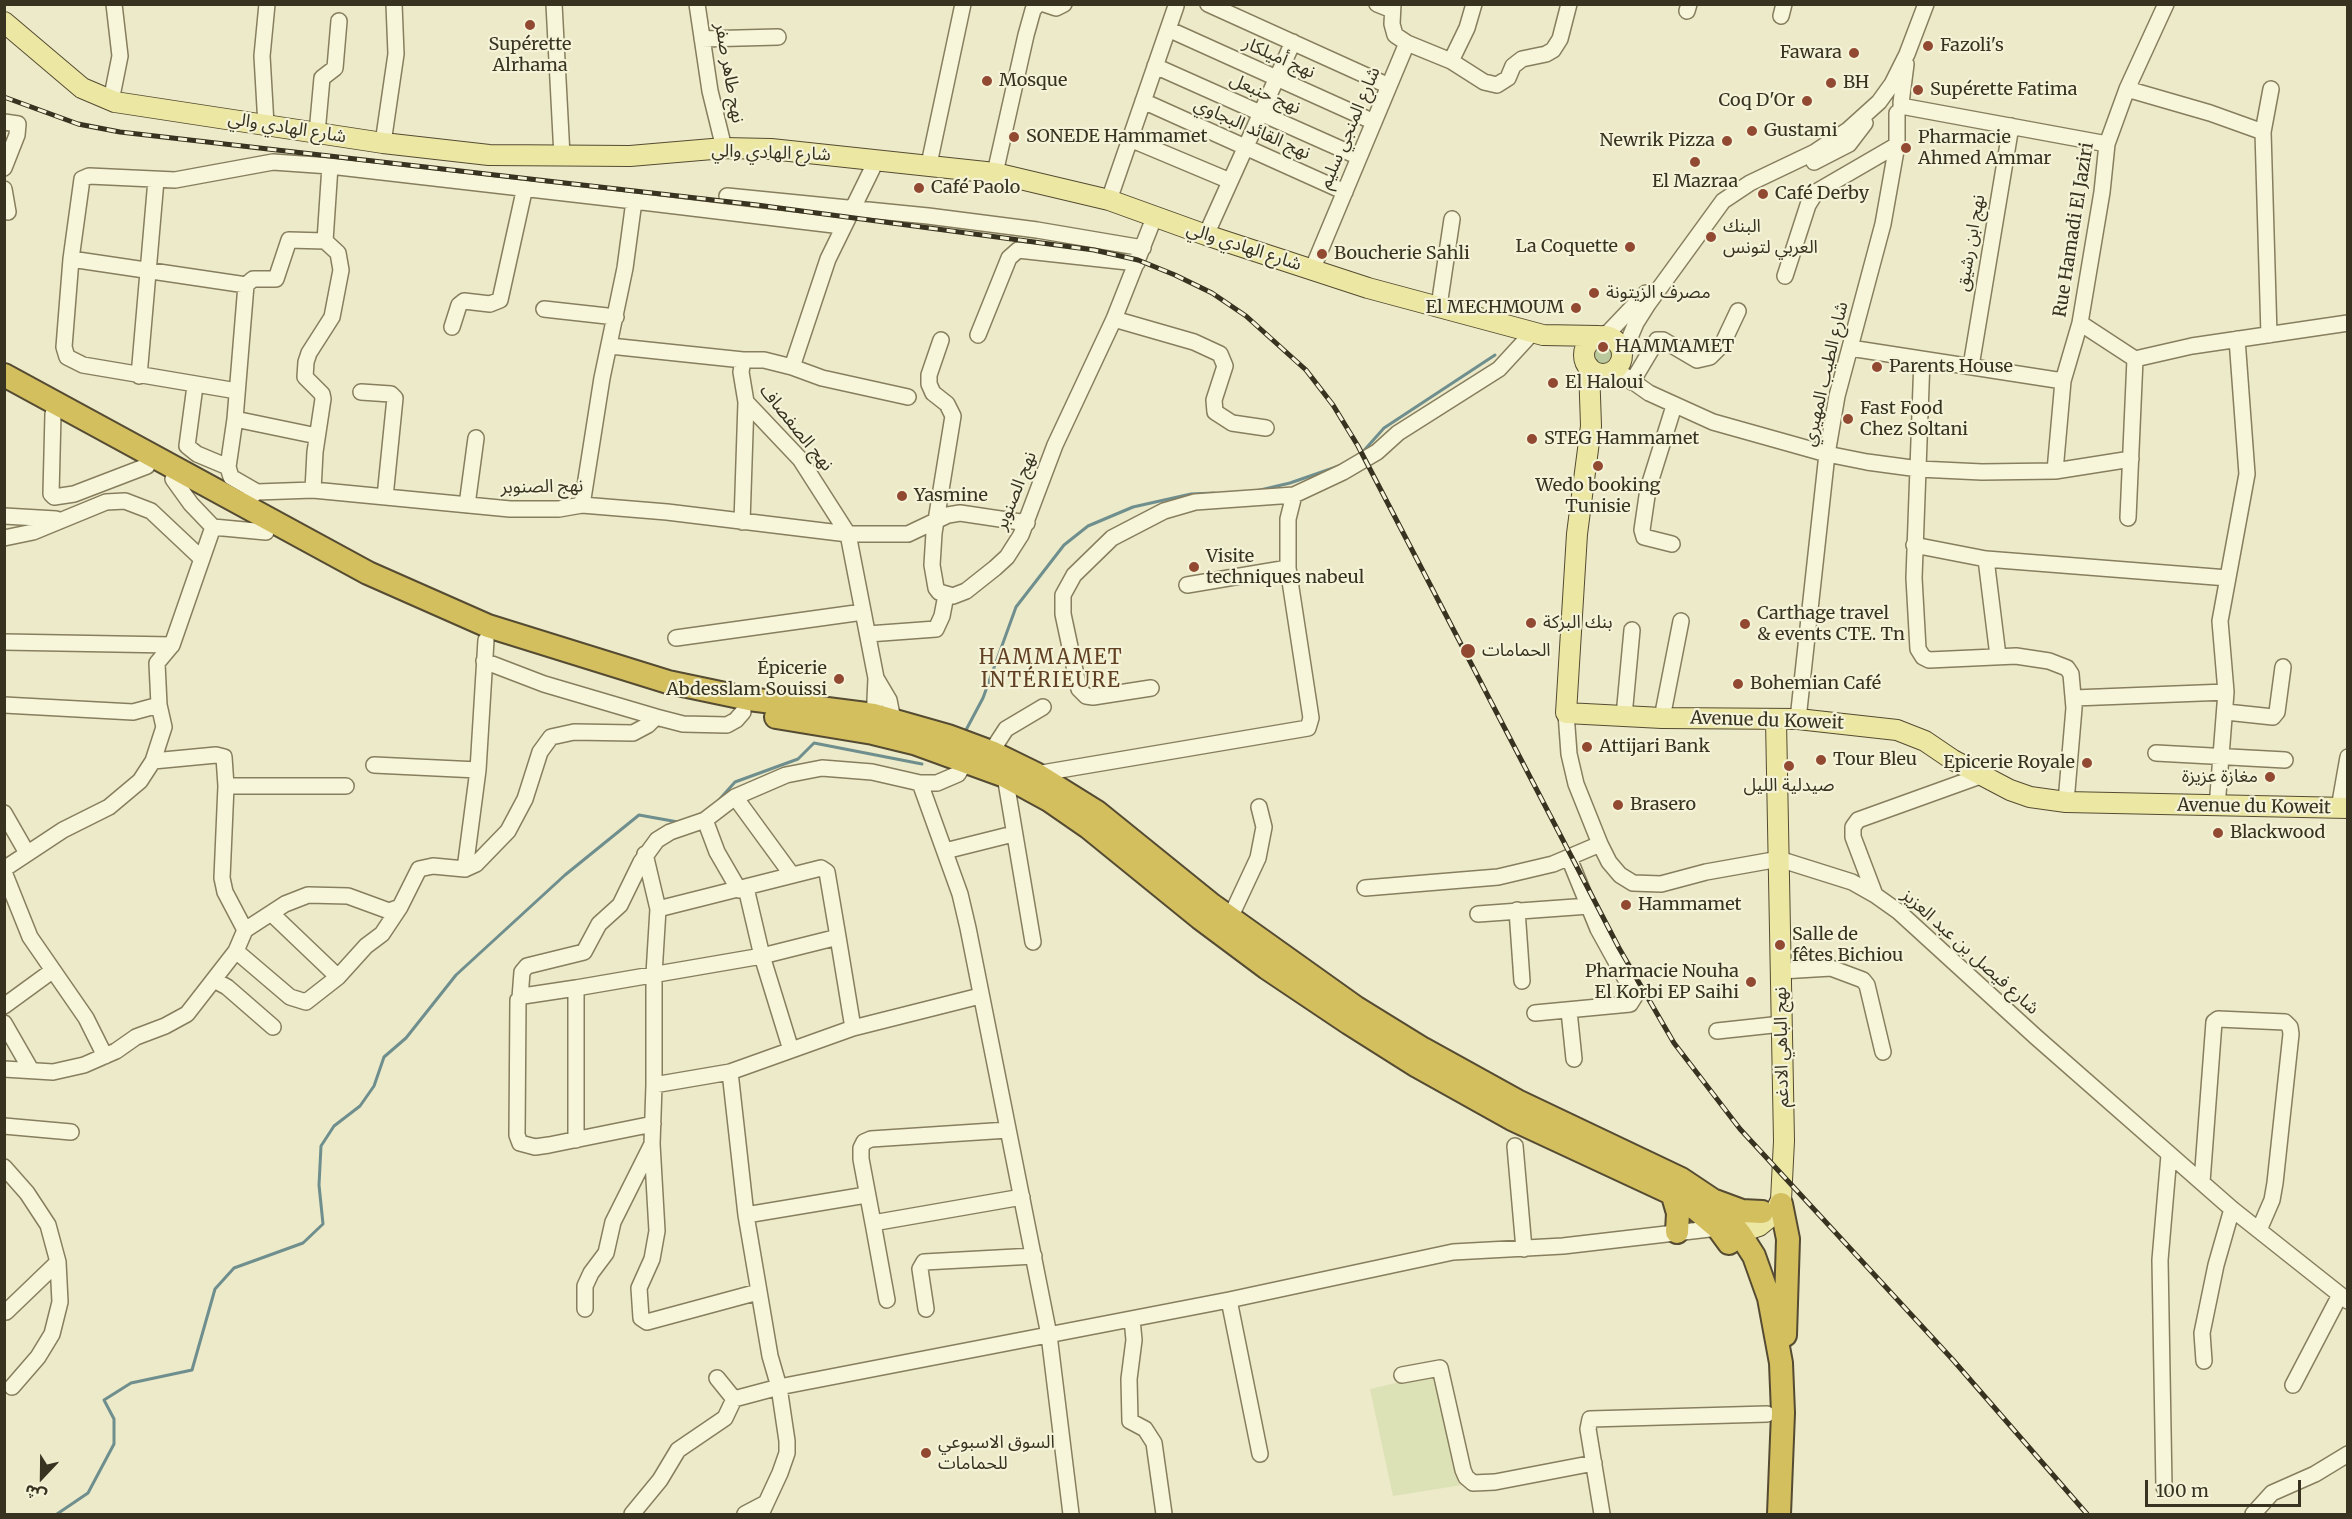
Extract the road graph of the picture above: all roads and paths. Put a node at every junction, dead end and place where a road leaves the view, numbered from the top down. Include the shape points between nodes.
1 (114, 4) edge
2 (267, 4) edge
3 (394, 4) edge
4 (554, 4) edge
5 (697, 4) edge
6 (963, 4) edge
7 (1038, 4) edge
8 (1044, 4) edge
9 (1064, 4) edge
10 (1208, 4) edge
11 (1377, 4) edge
12 (1474, 4) edge
13 (1569, 4) edge
14 (1918, 4) edge
15 (1926, 4) edge
16 (2166, 4) edge
17 (1176, 5) edge
18 (1393, 7) edge
19 (339, 21) dead end
20 (4, 22) edge
21 (1168, 30) junction
22 (778, 37) dead end
23 (702, 39) junction
24 (1293, 42) junction
25 (1407, 43) junction
26 (1907, 54) junction
27 (1451, 62) junction
28 (1155, 66) junction
29 (1276, 78) junction
30 (1389, 86) junction
31 (2127, 89) junction
32 (2271, 89) dead end
33 (1878, 100) junction
34 (111, 101) junction
35 (1143, 101) junction
36 (1900, 108) junction
37 (1261, 113) junction
38 (4, 122) edge
39 (1374, 122) junction
40 (266, 125) junction
41 (2011, 126) junction
42 (2263, 132) junction
43 (317, 133) junction
44 (1130, 139) junction
45 (383, 143) junction
46 (2107, 144) junction
47 (1897, 145) junction
48 (1245, 147) junction
49 (724, 148) junction
50 (562, 156) junction
51 (1359, 157) junction
52 (877, 159) junction
53 (929, 164) junction
54 (330, 166) junction
55 (4, 168) edge
56 (995, 173) junction
57 (156, 180) junction
58 (1230, 181) junction
59 (525, 187) junction
60 (4, 189) edge
61 (1345, 192) junction
62 (727, 196) dead end
63 (1108, 200) junction
64 (634, 201) junction
65 (851, 209) junction
66 (1712, 211) junction
67 (9, 212) dead end
68 (1154, 218) junction
69 (1452, 219) dead end
70 (842, 226) junction
71 (1206, 235) junction
72 (325, 241) junction
73 (1143, 248) junction
74 (71, 259) junction
75 (1137, 263) junction
76 (148, 269) junction
77 (1312, 270) junction
78 (1785, 276) dead end
79 (246, 285) junction
80 (1439, 306) junction
81 (544, 309) dead end
82 (1738, 312) dead end
83 (616, 317) junction
84 (1114, 319) junction
85 (2080, 323) junction
86 (2348, 323) edge
87 (452, 327) dead end
88 (1538, 333) junction
89 (2269, 334) junction
90 (978, 335) dead end
91 (1601, 336) junction
92 (2237, 339) junction
93 (941, 340) dead end
94 (610, 346) junction
95 (1850, 348) junction
96 (1922, 359) junction
97 (2135, 359) junction
98 (743, 360) junction
99 (1587, 364) junction
100 (1615, 366) junction
101 (1971, 366) junction
102 (792, 367) junction
103 (4, 375) edge
104 (140, 376) junction
105 (2064, 381) junction
106 (1632, 382) junction
107 (195, 386) junction
108 (4, 389) edge
109 (237, 391) junction
110 (362, 392) dead end
111 (908, 397) dead end
112 (746, 402) junction
113 (1674, 406) junction
114 (52, 414) junction
115 (235, 419) junction
116 (1591, 426) junction
117 (1266, 428) dead end
118 (317, 435) junction
119 (476, 438) dead end
120 (1827, 454) junction
121 (2131, 459) junction
122 (147, 466) junction
123 (1919, 469) junction
124 (2055, 471) junction
125 (225, 478) junction
126 (173, 479) junction
127 (313, 490) junction
128 (1294, 495) junction
129 (385, 497) junction
130 (249, 498) junction
131 (467, 505) junction
132 (582, 505) junction
133 (4, 516) edge
134 (2128, 518) dead end
135 (60, 520) junction
136 (936, 521) junction
137 (742, 522) junction
138 (1027, 523) junction
139 (213, 527) junction
140 (266, 532) junction
141 (848, 534) junction
142 (4, 537) edge
143 (1672, 544) dead end
144 (1914, 545) junction
145 (202, 559) junction
146 (1986, 559) junction
147 (1288, 568) junction
148 (2228, 578) junction
149 (1187, 585) dead end
150 (946, 595) junction
151 (863, 612) junction
152 (1681, 621) dead end
153 (1632, 630) dead end
154 (868, 634) junction
155 (676, 638) dead end
156 (4, 642) edge
157 (172, 645) junction
158 (485, 650) junction
159 (1998, 656) junction
160 (2283, 667) dead end
161 (1151, 688) dead end
162 (2226, 692) junction
163 (2074, 698) junction
164 (4, 705) edge
165 (159, 705) junction
166 (1042, 707) dead end
167 (743, 712) junction
168 (2226, 712) junction
169 (1566, 713) junction
170 (1624, 716) junction
171 (656, 717) junction
172 (1662, 718) junction
173 (1798, 718) junction
174 (1776, 720) junction
175 (882, 726) junction
176 (967, 750) junction
177 (2156, 753) dead end
178 (2221, 756) junction
179 (2285, 760) dead end
180 (153, 761) junction
181 (2347, 762) edge
182 (374, 765) dead end
183 (478, 770) junction
184 (1036, 774) junction
185 (1005, 776) junction
186 (1983, 776) junction
187 (920, 783) junction
188 (226, 786) junction
189 (346, 786) dead end
190 (735, 797) junction
191 (2066, 802) junction
192 (1259, 807) dead end
193 (2217, 807) junction
194 (2343, 808) edge
195 (4, 813) edge
196 (705, 820) junction
197 (1013, 834) junction
198 (1600, 844) junction
199 (945, 851) junction
200 (27, 853) junction
201 (645, 855) junction
202 (1569, 858) junction
203 (1779, 859) junction
204 (465, 869) junction
205 (4, 871) edge
206 (792, 875) junction
207 (1365, 888) dead end
208 (743, 889) junction
209 (1875, 895) junction
210 (1589, 906) junction
211 (400, 907) junction
212 (658, 909) junction
213 (1517, 910) junction
214 (272, 914) junction
215 (1478, 914) dead end
216 (1230, 918) junction
217 (245, 930) junction
218 (838, 937) junction
219 (1033, 942) dead end
220 (236, 951) junction
221 (762, 956) junction
222 (52, 971) junction
223 (1781, 971) junction
224 (654, 975) junction
225 (338, 977) junction
226 (214, 980) junction
227 (1522, 981) dead end
228 (576, 988) junction
229 (980, 996) junction
230 (520, 998) junction
231 (4, 1006) edge
232 (1569, 1011) junction
233 (1535, 1013) dead end
234 (4, 1023) edge
235 (1782, 1024) junction
236 (273, 1027) dead end
237 (853, 1028) junction
238 (1717, 1031) dead end
239 (791, 1050) junction
240 (1883, 1052) dead end
241 (105, 1056) junction
242 (1574, 1059) dead end
243 (4, 1069) edge
244 (31, 1070) junction
245 (730, 1072) junction
246 (654, 1085) junction
247 (652, 1124) junction
248 (4, 1126) edge
249 (1008, 1130) junction
250 (71, 1132) dead end
251 (576, 1140) junction
252 (652, 1144) junction
253 (1515, 1146) dead end
254 (2169, 1155) junction
255 (4, 1167) edge
256 (2202, 1182) junction
257 (1667, 1189) junction
258 (866, 1195) junction
259 (1022, 1197) junction
260 (1714, 1201) junction
261 (1775, 1204) junction
262 (2232, 1209) junction
263 (746, 1215) junction
264 (873, 1223) junction
265 (2259, 1230) junction
266 (1724, 1231) junction
267 (1677, 1232) junction
268 (1524, 1249) junction
269 (1034, 1256) junction
270 (58, 1262) junction
271 (758, 1292) junction
272 (2344, 1298) edge
273 (887, 1300) dead end
274 (1230, 1300) junction
275 (585, 1309) dead end
276 (926, 1309) dead end
277 (6, 1312) edge
278 (1132, 1319) junction
279 (1049, 1335) junction
280 (2204, 1361) dead end
281 (1781, 1363) junction
282 (1402, 1375) dead end
283 (717, 1378) dead end
284 (2293, 1385) dead end
285 (12, 1387) dead end
286 (779, 1388) junction
287 (734, 1399) junction
288 (1767, 1414) junction
289 (1260, 1454) dead end
290 (2348, 1454) edge
291 (1594, 1463) junction
292 (2164, 1487) dead end
293 (764, 1509) edge
294 (632, 1515) edge
295 (745, 1515) edge
296 (1071, 1515) edge
297 (1164, 1515) edge
298 (1602, 1515) edge
299 (1765, 1515) edge
300 (1779, 1515) edge
301 (2253, 1515) edge

1 - 34 street via 120,56
2 - 40 street via 262,56
3 - 45 street via 396,54
4 - 50 street
5 - 23 street, نهج طاهر صفر
6 - 53 street
7 - 56 street via 1026,35
8 - 9 street via 1056,8
10 - 24 street
11 - 18 street
12 - 27 street
13 - 27 street via 1553,50 1522,59 1502,83 1484,82
14 - 33 street
15 - 26 street
16 - 31 street, Rue Hamadi El Jaziri
17 - 21 street
18 - 25 street via 1395,35
19 - 43 street via 335,68 322,78
20 - 34 main road, شارع الهادي والي via 82,88
21 - 28 street
21 - 29 street, نهج أميلكار
22 - 23 street
23 - 49 street, نهج طاهر صفر
24 - 29 street
24 - 30 street
25 - 27 street
25 - 30 street, شارع المنجي سليم
26 - 33 street
26 - 36 street, شارع الطيب المهيري
28 - 35 street
28 - 37 street, نهج حنبعل
29 - 37 street
29 - 39 street, نهج أميلكار
30 - 39 street, شارع المنجي سليم
31 - 42 street
31 - 46 street, Rue Hamadi El Jaziri
32 - 42 street
33 - 36 street via 1886,114
33 - 66 street via 1812,144 1746,175 1718,194
34 - 40 main road, شارع الهادي والي
35 - 44 street
35 - 48 street, نهج القائد البجاوي
36 - 41 street
36 - 47 street, شارع الطيب المهيري
37 - 48 street
37 - 51 street, نهج حنبعل
38 - 55 street via 18,124
39 - 51 street, شارع المنجي سليم
40 - 43 main road, شارع الهادي والي
41 - 46 street
41 - 101 street, نهج ابن رشيق
42 - 89 street
43 - 45 main road, شارع الهادي والي
44 - 58 street
44 - 63 street
45 - 50 main road, شارع الهادي والي via 489,155
46 - 85 street, Rue Hamadi El Jaziri
47 - 78 street via 1816,192 1808,205
47 - 95 street, شارع الطيب المهيري via 1883,224
48 - 58 street
48 - 61 street, نهج القائد البجاوي
49 - 50 main road, شارع الهادي والي via 630,156
49 - 52 main road, شارع الهادي والي
51 - 61 street, شارع المنجي سليم
52 - 53 main road, شارع الهادي والي
52 - 65 street, نهج الصفصاف
53 - 56 main road, شارع الهادي والي
54 - 57 street via 266,162 175,180
54 - 59 street
54 - 72 street
56 - 63 main road, شارع الهادي والي
57 - 74 street via 89,176 82,179
57 - 76 street
58 - 71 street
59 - 64 street
59 - 87 street via 500,300 490,304 464,301
60 - 67 street
61 - 77 street, شارع المنجي سليم
62 - 65 street
63 - 68 main road, شارع الهادي والي
64 - 70 street
64 - 83 street
65 - 70 street, نهج الصفصاف
65 - 73 street via 1026,228
66 - 91 street via 1642,299
66 - 100 street via 1678,273 1659,288 1636,323
68 - 71 main road, شارع الهادي والي
68 - 73 street, نهج الصنوبر
69 - 80 street
70 - 102 street, نهج الصفصاف
71 - 77 main road, شارع الهادي والي
72 - 79 street via 289,240 276,279 253,279
72 - 118 street via 338,253 341,270 332,317 306,362 305,377 323,399
73 - 75 street, نهج الصنوبر
74 - 76 street
74 - 104 street via 64,347 67,357 78,364
75 - 84 street, نهج الصنوبر
75 - 90 street via 1018,250 1009,258
76 - 79 street
76 - 104 street
77 - 80 main road, شارع الهادي والي
79 - 109 street
80 - 88 main road, شارع الهادي والي
81 - 83 street
82 - 106 street via 1722,345 1710,357 1697,360 1657,340
83 - 94 street
84 - 117 street via 1194,342 1220,354 1226,366 1214,400 1215,412 1232,423
84 - 138 street, نهج الصنوبر via 1055,445
85 - 97 street
85 - 105 street, Rue Hamadi El Jaziri
86 - 89 street
88 - 91 main road
88 - 99 main road
88 - 128 street via 1499,369 1398,433 1377,452
89 - 92 street
91 - 99 main road via 1587,345
91 - 100 main road via 1617,343
92 - 97 street
92 - 148 street via 2247,474
93 - 136 street via 929,384 953,416
94 - 98 street
94 - 132 street
95 - 96 street
95 - 120 street, شارع الطيب المهيري
96 - 101 street
96 - 123 street
97 - 121 street
98 - 102 street, نهج الصفصاف
98 - 112 street, نهج الصفصاف via 741,381
99 - 100 main road via 1595,371
99 - 116 main road
100 - 106 street
100 - 116 main road
101 - 105 street
102 - 111 street via 822,378
103 - 125 highway
104 - 107 street
105 - 124 street, Rue Hamadi El Jaziri
106 - 113 street
107 - 109 street
107 - 125 street via 187,446
108 - 114 highway
109 - 115 street
110 - 129 street via 391,394 395,398
112 - 137 street
112 - 141 street, نهج الصفصاف via 800,459
113 - 120 street via 1713,422
113 - 143 street via 1648,489 1642,530 1644,537
114 - 122 highway
114 - 122 street via 54,497 74,494
115 - 118 street
115 - 125 street
116 - 169 main road via 1577,534
118 - 127 street
119 - 131 street
120 - 123 street
120 - 173 street, شارع الطيب المهيري
121 - 124 street
121 - 134 street
122 - 126 highway
123 - 124 street
123 - 144 street
125 - 130 highway
126 - 139 street
126 - 140 highway
127 - 129 street, نهج الصنوبر
127 - 130 street, نهج الصنوبر
128 - 147 street via 1288,519
128 - 161 street via 1204,501 1164,511 1112,538 1074,574 1062,603 1078,689 1093,697
129 - 131 street, نهج الصنوبر
130 - 175 highway via 368,573 423,600 533,642 702,690
131 - 132 street, نهج الصنوبر via 537,510
132 - 137 street, نهج الصنوبر
133 - 135 street
135 - 142 street via 26,534
135 - 145 street via 106,502 125,501 152,511
136 - 138 street, نهج الصنوبر via 960,513
136 - 141 street, نهج الصنوبر via 908,534
136 - 150 street via 934,580 936,588
137 - 141 street, نهج الصنوبر
138 - 150 street, نهج الصنوبر via 1007,557 995,568 960,595
139 - 140 street
139 - 145 street
140 - 158 highway
141 - 151 street, نهج الصفصاف
144 - 146 street
144 - 159 street via 1920,654 1929,660
145 - 157 street
146 - 148 street
146 - 159 street
147 - 149 street
147 - 184 street via 1311,718 1308,728
148 - 162 street via 2220,621
150 - 154 street via 936,629
151 - 154 street, نهج الصفصاف
151 - 155 street
152 - 172 street
153 - 170 street
154 - 175 street, نهج الصفصاف via 876,678 889,700
156 - 157 street
157 - 165 street via 157,663
158 - 167 highway
158 - 171 street via 544,684
158 - 183 street
159 - 163 street via 2060,664 2071,674
160 - 168 street via 2273,717
162 - 163 street
162 - 168 street
163 - 191 street
164 - 165 street via 133,712
165 - 180 street via 164,727
166 - 176 street
167 - 171 street via 727,725 683,724
167 - 175 highway
168 - 178 street
169 - 170 main road, Avenue du Koweit
169 - 198 street, شارع فيصل بن عبد العزيز via 1576,784
170 - 172 main road, Avenue du Koweit
171 - 204 street via 633,733 574,732 550,737 540,752 525,799 508,831 476,864
172 - 174 main road, Avenue du Koweit
173 - 174 main road, Avenue du Koweit
173 - 186 main road, Avenue du Koweit via 1897,730 1925,741
174 - 203 main road, نهج الباهي الادغم
175 - 176 highway
176 - 184 highway
176 - 185 highway
176 - 187 street via 944,780
177 - 178 street
178 - 179 street
178 - 193 street
180 - 188 street via 220,755 225,760
180 - 200 street via 125,796
181 - 194 street
182 - 183 street
183 - 204 street
184 - 216 highway via 1097,812
185 - 197 street
185 - 257 highway via 1088,827 1268,968 1417,1066 1558,1142
186 - 191 main road, Avenue du Koweit via 2030,797
186 - 209 street via 1858,820 1853,837
187 - 190 street via 863,771 822,768 786,775
187 - 199 street
188 - 189 street
188 - 217 street via 222,878
190 - 196 street
190 - 206 street
191 - 193 main road, Avenue du Koweit
192 - 216 street via 1264,827 1258,858
193 - 194 main road, Avenue du Koweit
195 - 200 street
196 - 201 street via 670,832
196 - 208 street via 717,852
197 - 199 street
197 - 219 street
198 - 202 street
198 - 203 street, شارع فيصل بن عبد العزيز via 1620,874 1634,883 1649,885
199 - 229 street via 960,894
200 - 205 street
201 - 212 street
201 - 230 street via 620,905 593,933 584,951 526,966
202 - 207 street via 1498,877
202 - 210 street
203 - 209 street, شارع فيصل بن عبد العزيز via 1852,882
203 - 223 main road, نهج الباهي الادغم
204 - 211 street via 419,869
205 - 222 street via 30,937
206 - 208 street
206 - 218 street via 815,868 827,872
208 - 212 street
208 - 221 street
209 - 254 street, شارع فيصل بن عبد العزيز via 1899,912
210 - 213 street
210 - 232 street via 1608,951 1635,996 1630,1004
211 - 214 street via 389,911 348,896 308,895
211 - 225 street via 382,934
212 - 224 street
213 - 215 street
213 - 227 street
214 - 217 street
214 - 225 street
216 - 260 highway via 1355,1007 1423,1049 1517,1101 1681,1179
217 - 220 street
218 - 221 street
218 - 237 street
220 - 225 street via 299,1001 306,1002
220 - 226 street
221 - 224 street
221 - 239 street
222 - 231 street
222 - 241 street via 86,1018
223 - 235 main road, نهج الباهي الادغم
223 - 240 street via 1831,968 1863,980
224 - 228 street
224 - 246 street
226 - 236 street
226 - 241 street via 187,1014 136,1036
228 - 230 street
228 - 251 street
229 - 237 street
229 - 249 street
230 - 251 street via 517,1136 520,1143 535,1147
232 - 233 street
232 - 242 street
234 - 244 street
235 - 238 street
235 - 261 main road, نهج الباهي الادغم via 1784,1142
237 - 239 street
239 - 245 street
241 - 244 street via 68,1070
243 - 244 street
245 - 246 street
245 - 263 street
246 - 247 street
247 - 251 street
247 - 252 street
248 - 250 street
249 - 258 street via 864,1142 861,1148
249 - 259 street
252 - 271 street via 657,1231 639,1288 641,1318 647,1322
252 - 275 street via 613,1222 606,1253 585,1286
253 - 268 street
254 - 256 street, شارع فيصل بن عبد العزيز
254 - 292 street via 2160,1260
255 - 270 street via 42,1213
256 - 262 street, شارع فيصل بن عبد العزيز
256 - 265 street via 2214,1022 2285,1022 2291,1034 2275,1183
257 - 266 highway
257 - 267 highway via 1678,1213
258 - 263 street
258 - 264 street
259 - 264 street
259 - 269 street
260 - 261 highway via 1742,1211
260 - 266 highway
261 - 266 main road
261 - 281 highway via 1788,1239
262 - 265 street, شارع فيصل بن عبد العزيز
262 - 280 street via 2202,1333
263 - 271 street
264 - 273 street
265 - 272 street, شارع فيصل بن عبد العزيز
266 - 267 street
266 - 281 highway via 1754,1256 1766,1287
266 - 288 highway via 1752,1283 1763,1318
267 - 268 street
268 - 274 street via 1453,1252
269 - 276 street via 924,1262 920,1269
269 - 279 street
270 - 277 street
270 - 285 street via 60,1302 55,1327 38,1357
271 - 286 street
272 - 284 street
274 - 278 street
274 - 289 street
278 - 279 street
278 - 297 street via 1130,1421 1145,1429 1154,1443
279 - 286 street
279 - 296 street
281 - 300 highway
282 - 291 street via 1440,1368 1463,1470 1473,1483
283 - 287 street
286 - 287 street
286 - 293 street via 787,1453
287 - 294 street via 725,1418 678,1450
288 - 291 street via 1594,1417 1588,1425
288 - 299 highway
290 - 301 street via 2272,1493
291 - 298 street
293 - 295 street

